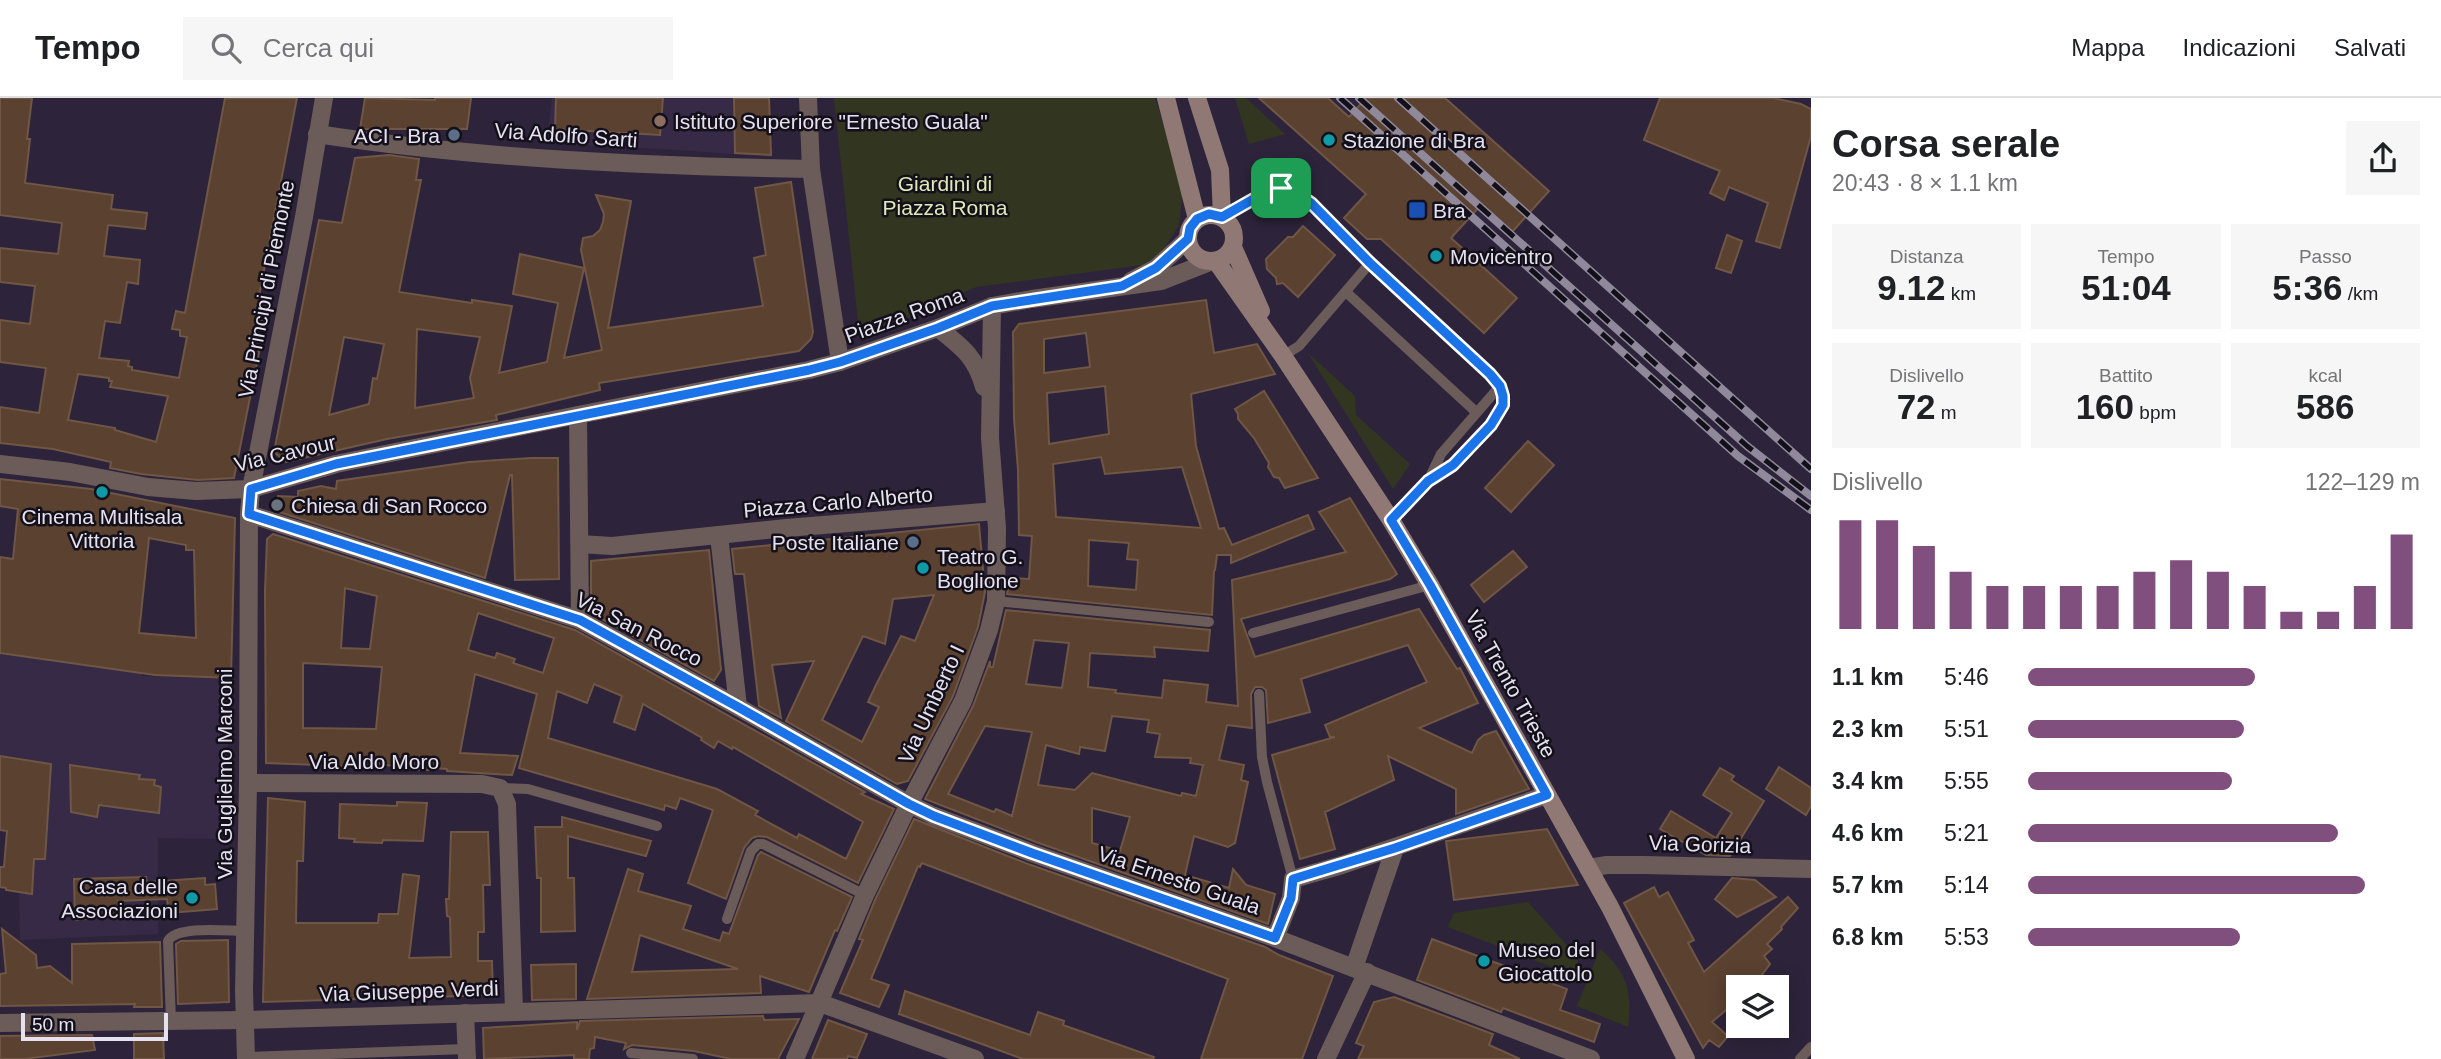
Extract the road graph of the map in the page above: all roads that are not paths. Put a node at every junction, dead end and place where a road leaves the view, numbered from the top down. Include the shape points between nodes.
1 (324, 98) edge
2 (808, 98) edge
3 (1166, 98) edge
4 (1197, 98) edge
5 (317, 134) junction
6 (811, 169) junction
7 (1222, 217) junction
8 (1197, 219) junction
9 (1188, 239) junction
10 (1233, 247) junction
11 (1214, 261) junction
12 (1370, 263) junction
13 (1122, 286) junction
14 (1346, 292) junction
15 (992, 306) junction
16 (938, 328) junction
17 (1279, 349) junction
18 (840, 362) junction
19 (1500, 386) junction
20 (990, 407) junction
21 (1476, 412) junction
22 (578, 415) junction
23 (0, 464) edge
24 (1428, 481) junction
25 (251, 489) junction
26 (996, 511) junction
27 (249, 514) junction
28 (1391, 520) junction
29 (719, 535) junction
30 (580, 544) junction
31 (1430, 585) junction
32 (996, 601) junction
33 (580, 620) junction
34 (1209, 622) dead end
35 (1254, 633) dead end
36 (1259, 694) dead end
37 (738, 707) junction
38 (248, 783) junction
39 (499, 789) junction
40 (1547, 795) junction
41 (909, 804) junction
42 (657, 826) dead end
43 (1395, 848) junction
44 (1588, 868) junction
45 (1811, 869) edge
46 (1293, 879) junction
47 (865, 895) junction
48 (727, 919) dead end
49 (245, 931) junction
50 (1275, 938) junction
51 (1360, 970) junction
52 (820, 1003) junction
53 (513, 1011) junction
54 (465, 1013) junction
55 (245, 1020) junction
56 (171, 1021) junction
57 (0, 1023) edge
58 (1811, 1047) edge
59 (631, 1053) dead end
60 (467, 1054) edge
61 (246, 1058) edge
62 (693, 1059) edge
63 (795, 1059) edge
64 (975, 1059) edge
65 (1326, 1059) edge
66 (1591, 1059) edge
67 (1686, 1059) edge
68 (1800, 1059) edge

1 - 5 street, Via Principi di Piemonte
2 - 6 street, Piazza Roma
3 - 8 main road
4 - 7 main road via 1220,170
5 - 6 street, Via Adolfo Sarti via 539,157
5 - 25 street, Via Principi di Piemonte
6 - 18 street, Piazza Roma
7 - 8 main road via 1209,214
7 - 10 main road via 1232,226
7 - 12 lane via 1273,188 1295,192
8 - 9 main road
9 - 11 main road via 1193,253
9 - 13 street, Piazza Roma via 1156,268
10 - 11 main road
10 - 17 main road
11 - 13 street, Piazza Roma via 1161,281
11 - 17 main road
12 - 14 lane
12 - 19 lane
13 - 15 street, Piazza Roma
14 - 17 lane via 1299,346
14 - 21 lane
15 - 16 street, Piazza Roma
15 - 20 street
16 - 18 street, Piazza Roma
16 - 20 street via 968,352 979,368
17 - 28 main road, Via Trento Trieste
18 - 22 street
19 - 21 lane
19 - 24 lane via 1503,405 1491,425 1453,465
20 - 26 street
21 - 24 lane via 1441,454
22 - 25 street, Via Cavour via 336,464
22 - 30 street
23 - 25 street, Via Cavour via 160,488
24 - 28 lane
25 - 27 street, Via Guglielmo Marconi
26 - 29 street, Piazza Carlo Alberto
26 - 32 street, Via Umberto I
27 - 33 street, Via San Rocco
27 - 38 street, Via Guglielmo Marconi
28 - 31 main road, Via Trento Trieste
29 - 30 street, Piazza Carlo Alberto via 612,546
29 - 37 street
30 - 33 street
31 - 35 lane
31 - 40 main road, Via Trento Trieste
32 - 34 lane
32 - 41 street, Via Umberto I via 963,701
33 - 37 street, Via San Rocco
36 - 46 lane via 1262,757
37 - 41 street, Via San Rocco
38 - 39 street, Via Aldo Moro via 482,784
38 - 49 street, Via Guglielmo Marconi
39 - 42 lane, Via Aldo Moro via 528,789
39 - 53 street via 507,804
40 - 43 street
40 - 44 main road, Via Trento Trieste
41 - 47 street, Via Umberto I
41 - 50 street, Via Ernesto Guala via 1032,853
43 - 46 street
43 - 51 street
44 - 45 street, Via Gorizia
44 - 67 main road, Via Trento Trieste
46 - 50 street via 1291,898
47 - 48 lane via 758,844
47 - 52 street, Via Umberto I
49 - 55 street, Via Guglielmo Marconi
49 - 56 lane via 196,930 170,937
50 - 51 street, Via Ernesto Guala
51 - 65 street
51 - 66 street, Via Ernesto Guala
52 - 53 street, Via Giuseppe Verdi
52 - 63 street, Via Umberto I
52 - 64 street
53 - 54 street, Via Giuseppe Verdi
54 - 55 street, Via Giuseppe Verdi
54 - 60 street
55 - 56 street, Via Giuseppe Verdi
55 - 61 street, Via Guglielmo Marconi
56 - 57 street, Via Giuseppe Verdi
58 - 68 lane
59 - 62 lane
60 - 61 lane

